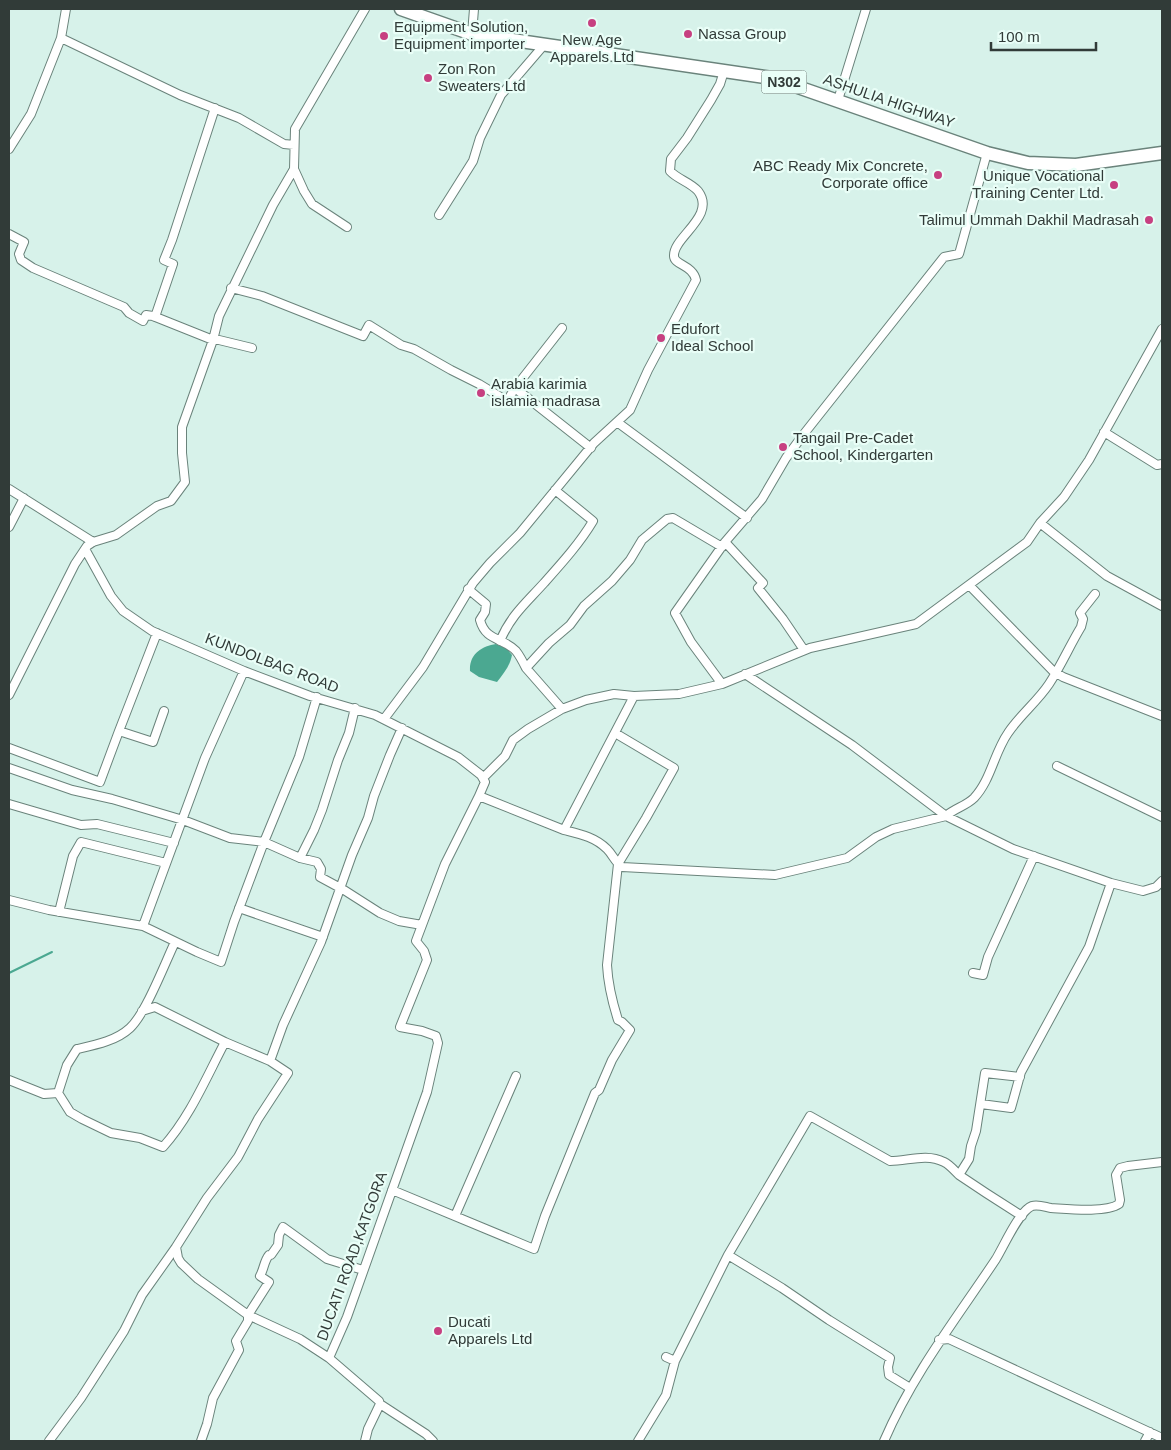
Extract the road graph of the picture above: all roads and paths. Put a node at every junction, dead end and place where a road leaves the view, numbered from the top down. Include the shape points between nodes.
1 (66, 9) edge
2 (365, 9) edge
3 (401, 9) edge
4 (474, 9) edge
5 (866, 9) edge
6 (472, 34) junction
7 (61, 38) junction
8 (544, 45) junction
9 (724, 71) junction
10 (838, 100) junction
11 (215, 108) junction
12 (294, 145) junction
13 (9, 149) edge
14 (987, 153) junction
15 (1162, 153) edge
16 (294, 169) junction
17 (439, 215) dead end
18 (347, 227) dead end
19 (9, 234) edge
20 (231, 288) junction
21 (155, 317) junction
22 (562, 328) dead end
23 (1162, 329) edge
24 (213, 340) junction
25 (252, 348) dead end
26 (515, 388) junction
27 (617, 422) junction
28 (1104, 432) junction
29 (591, 448) junction
30 (1162, 464) edge
31 (9, 489) edge
32 (555, 490) junction
33 (24, 498) junction
34 (746, 518) junction
35 (1040, 523) junction
36 (9, 527) edge
37 (93, 542) junction
38 (724, 544) junction
39 (85, 549) junction
40 (969, 585) junction
41 (468, 589) junction
42 (1095, 594) dead end
43 (1162, 606) edge
44 (157, 633) junction
45 (500, 641) junction
46 (804, 650) junction
47 (526, 668) junction
48 (244, 671) junction
49 (1055, 672) junction
50 (745, 674) junction
51 (722, 684) junction
52 (9, 694) edge
53 (634, 696) junction
54 (317, 698) junction
55 (355, 708) junction
56 (562, 709) junction
57 (164, 711) dead end
58 (1162, 716) edge
59 (384, 719) junction
60 (402, 728) junction
61 (119, 731) junction
62 (615, 733) junction
63 (9, 748) edge
64 (1057, 766) dead end
65 (9, 768) edge
66 (483, 778) junction
67 (479, 796) junction
68 (9, 804) edge
69 (946, 816) junction
70 (1162, 817) edge
71 (183, 820) junction
72 (564, 830) junction
73 (264, 842) junction
74 (174, 843) junction
75 (1034, 856) junction
76 (300, 858) junction
77 (166, 863) junction
78 (618, 864) junction
79 (1162, 881) edge
80 (1111, 883) junction
81 (340, 888) junction
82 (9, 900) edge
83 (239, 908) junction
84 (59, 912) junction
85 (422, 925) junction
86 (143, 926) junction
87 (323, 937) junction
88 (175, 942) junction
89 (973, 973) dead end
90 (142, 1011) junction
91 (225, 1042) junction
92 (270, 1061) junction
93 (516, 1076) dead end
94 (1020, 1077) junction
95 (9, 1080) edge
96 (58, 1093) junction
97 (981, 1104) junction
98 (1162, 1162) edge
99 (959, 1175) junction
100 (392, 1190) junction
101 (455, 1216) junction
102 (1022, 1216) junction
103 (176, 1247) junction
104 (728, 1255) junction
105 (363, 1270) junction
106 (248, 1315) junction
107 (939, 1340) junction
108 (666, 1357) dead end
109 (328, 1358) junction
110 (675, 1361) junction
111 (910, 1388) junction
112 (380, 1404) junction
113 (1150, 1432) junction
114 (1162, 1438) edge
115 (48, 1441) edge
116 (201, 1441) edge
117 (365, 1441) edge
118 (433, 1441) edge
119 (638, 1441) edge
120 (884, 1441) edge
121 (1145, 1441) edge

1 - 7 street
2 - 12 street via 295,129
3 - 6 highway, ASHULIA HIGHWAY / N302
4 - 6 street
5 - 10 street
6 - 8 highway, ASHULIA HIGHWAY / N302
7 - 11 street
7 - 13 street via 31,114
8 - 9 highway, ASHULIA HIGHWAY / N302
8 - 17 street via 501,95 480,138 473,161
9 - 10 highway, ASHULIA HIGHWAY / N302 via 772,78
9 - 27 street via 711,100 671,159 670,171 697,190 702,198 699,216 674,254 675,259 692,270 696,280 648,370 634,404
10 - 14 highway, ASHULIA HIGHWAY / N302
11 - 12 street via 284,144
11 - 21 street via 164,260 173,264
12 - 16 street
14 - 15 highway, ASHULIA HIGHWAY / N302 via 1028,163 1076,165
14 - 34 street via 959,254 944,257 803,435
16 - 18 street via 312,204
16 - 20 street
19 - 21 street via 24,242 19,254 21,260 33,268 124,306 143,321 146,316
20 - 24 street via 218,316
20 - 26 street via 262,296 363,336 369,325 507,401
21 - 24 street
22 - 26 street
23 - 28 street
24 - 25 street
24 - 37 street via 182,427 185,482 171,501 157,506 116,535
26 - 29 street
27 - 29 street
27 - 34 street
28 - 30 street via 1158,465
28 - 35 street via 1064,497
29 - 32 street
31 - 33 street
32 - 41 street
32 - 45 street via 593,521 574,549 519,608
33 - 36 street
33 - 37 street
34 - 38 street
35 - 40 street via 1027,542
35 - 43 street via 1107,576
37 - 39 street
38 - 46 street via 763,583 758,588
38 - 47 street via 673,518 667,519 642,540 612,581
38 - 51 street via 675,614
39 - 44 street, KUNDOLBAG ROAD via 123,611
39 - 52 street
40 - 46 street via 916,624
40 - 49 street
41 - 45 street via 486,604 486,612 480,620 482,627 488,635
41 - 59 street via 423,668
42 - 49 street via 1080,613 1083,619 1080,627
44 - 48 street, KUNDOLBAG ROAD
44 - 61 street
45 - 47 street via 515,649
46 - 50 street
47 - 56 street
48 - 54 street, KUNDOLBAG ROAD
48 - 71 street via 205,758
49 - 58 street
49 - 69 street via 1032,706 1008,732 978,794
50 - 51 street
50 - 69 street via 852,745
51 - 53 street via 679,694
53 - 56 street via 614,694
53 - 62 street
54 - 55 street, KUNDOLBAG ROAD
54 - 73 street via 299,757
55 - 59 street, KUNDOLBAG ROAD
55 - 76 street via 322,810
56 - 66 street via 514,740 505,756
57 - 61 street via 153,742
59 - 60 street, KUNDOLBAG ROAD
60 - 66 street, KUNDOLBAG ROAD via 458,757
60 - 81 street
61 - 63 street via 100,782
62 - 72 street
62 - 78 street via 674,768
64 - 70 street
65 - 71 street via 72,790
66 - 67 street via 485,782
67 - 72 street
67 - 85 street via 445,864
68 - 74 street via 81,824 97,824
69 - 75 street
69 - 78 street via 893,828 847,858 775,875 622,867
71 - 73 street via 230,838
71 - 74 street
72 - 78 street via 594,840 608,850
73 - 76 street
73 - 83 street
74 - 77 street
75 - 80 street
75 - 89 street via 983,975
76 - 81 street via 317,862 321,869 320,878
77 - 84 street via 81,842 73,856
77 - 86 street
78 - 101 street via 608,981 618,1020 630,1030 595,1093 534,1249
79 - 80 street via 1156,887 1143,891
80 - 94 street via 1089,947
81 - 85 street via 380,914
81 - 87 street
82 - 84 street
83 - 87 street
83 - 88 street via 221,962
84 - 86 street
85 - 100 street, DUCATI ROAD,KATGORA via 416,941 428,960 400,1027 436,1036 438,1043 427,1092
86 - 88 street
87 - 92 street
88 - 90 street
90 - 91 street via 154,1007
90 - 96 street via 130,1028 120,1034 97,1045 77,1049 67,1065
91 - 92 street
91 - 96 street via 188,1112 163,1147 140,1138 111,1133 82,1119 70,1112
92 - 103 street via 288,1072 238,1157
93 - 101 street
94 - 97 street via 1011,1108
94 - 97 street via 985,1073
95 - 96 street via 44,1094
97 - 99 street via 969,1159
98 - 102 street via 1120,1168 1116,1175 1120,1200 1114,1207 1050,1208 1034,1205
99 - 102 street
99 - 104 street via 944,1162 922,1157 890,1161 810,1116
100 - 101 street
100 - 105 street, DUCATI ROAD,KATGORA
102 - 107 street
103 - 106 street via 178,1258 191,1273
103 - 115 street via 151,1281 82,1398
104 - 110 street
104 - 111 street via 890,1358 889,1374
105 - 106 street via 327,1259 283,1227 278,1245 266,1259 260,1276 268,1282
105 - 109 street, DUCATI ROAD,KATGORA via 347,1317
106 - 109 street via 300,1339
106 - 116 street via 248,1321 236,1340 239,1350 213,1398
107 - 111 street
107 - 113 street via 948,1340
108 - 110 street
109 - 112 street, DUCATI ROAD,KATGORA
110 - 119 street via 666,1396
111 - 120 street
112 - 117 street
112 - 118 street, DUCATI ROAD,KATGORA
113 - 114 street
113 - 121 street

